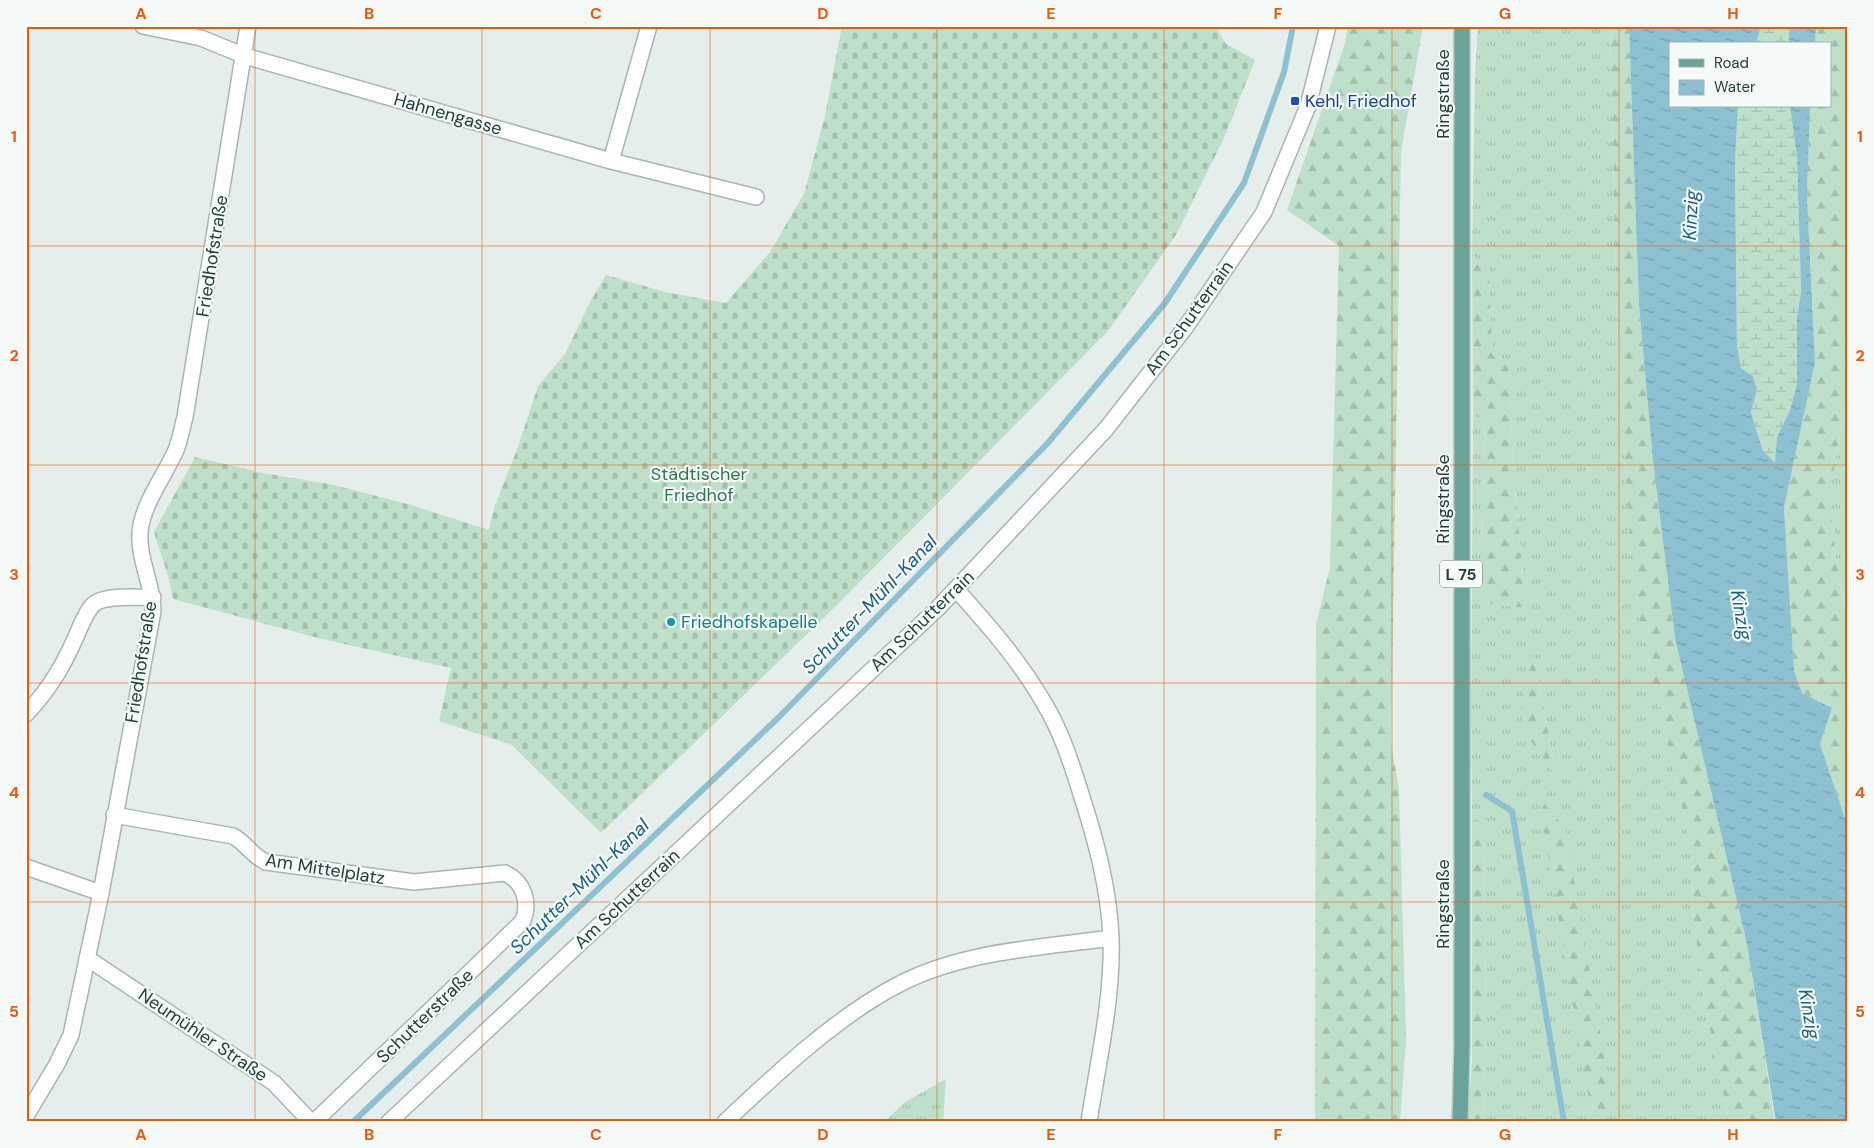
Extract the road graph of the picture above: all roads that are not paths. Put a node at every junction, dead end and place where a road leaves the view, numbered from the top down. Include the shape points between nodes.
1 (143, 26) edge
2 (248, 26) edge
3 (649, 26) edge
4 (1328, 26) edge
5 (1462, 26) edge
6 (245, 56) junction
7 (611, 161) junction
8 (756, 197) dead end
9 (956, 590) junction
10 (153, 597) junction
11 (26, 714) edge
12 (114, 814) junction
13 (26, 867) edge
14 (101, 893) junction
15 (526, 905) joint
16 (1111, 938) junction
17 (87, 958) junction
18 (26, 1116) edge
19 (313, 1122) edge
20 (389, 1122) edge
21 (725, 1122) edge
22 (1089, 1122) edge
23 (1460, 1122) edge

1 - 6 street, Hahnengasse via 201,38
2 - 6 street, Friedhofstraße
3 - 7 street
4 - 9 street, Am Schutterrain via 1308,106 1264,212 1186,328 1106,429
5 - 23 main road, Ringstraße / L 75
6 - 7 street, Hahnengasse
6 - 10 street, Friedhofstraße via 185,417 176,449 143,517 140,532 141,554
7 - 8 street, Hahnengasse
9 - 16 street via 1022,668 1044,702 1068,753 1106,880
9 - 20 street, Am Schutterrain
10 - 11 street via 107,599 88,609 62,669
10 - 12 street, Friedhofstraße
12 - 14 street, Friedhofstraße
12 - 15 street, Am Mittelplatz via 233,836 266,862 414,882 505,873 517,880
13 - 14 street
14 - 17 street, Friedhofstraße
15 - 19 street, Schutterstraße via 523,921
16 - 21 street via 992,954 942,968 894,987 806,1050
16 - 22 street via 1107,1006
17 - 18 street, Friedhofstraße via 71,1035
17 - 19 street, Neumühler Straße via 274,1083

